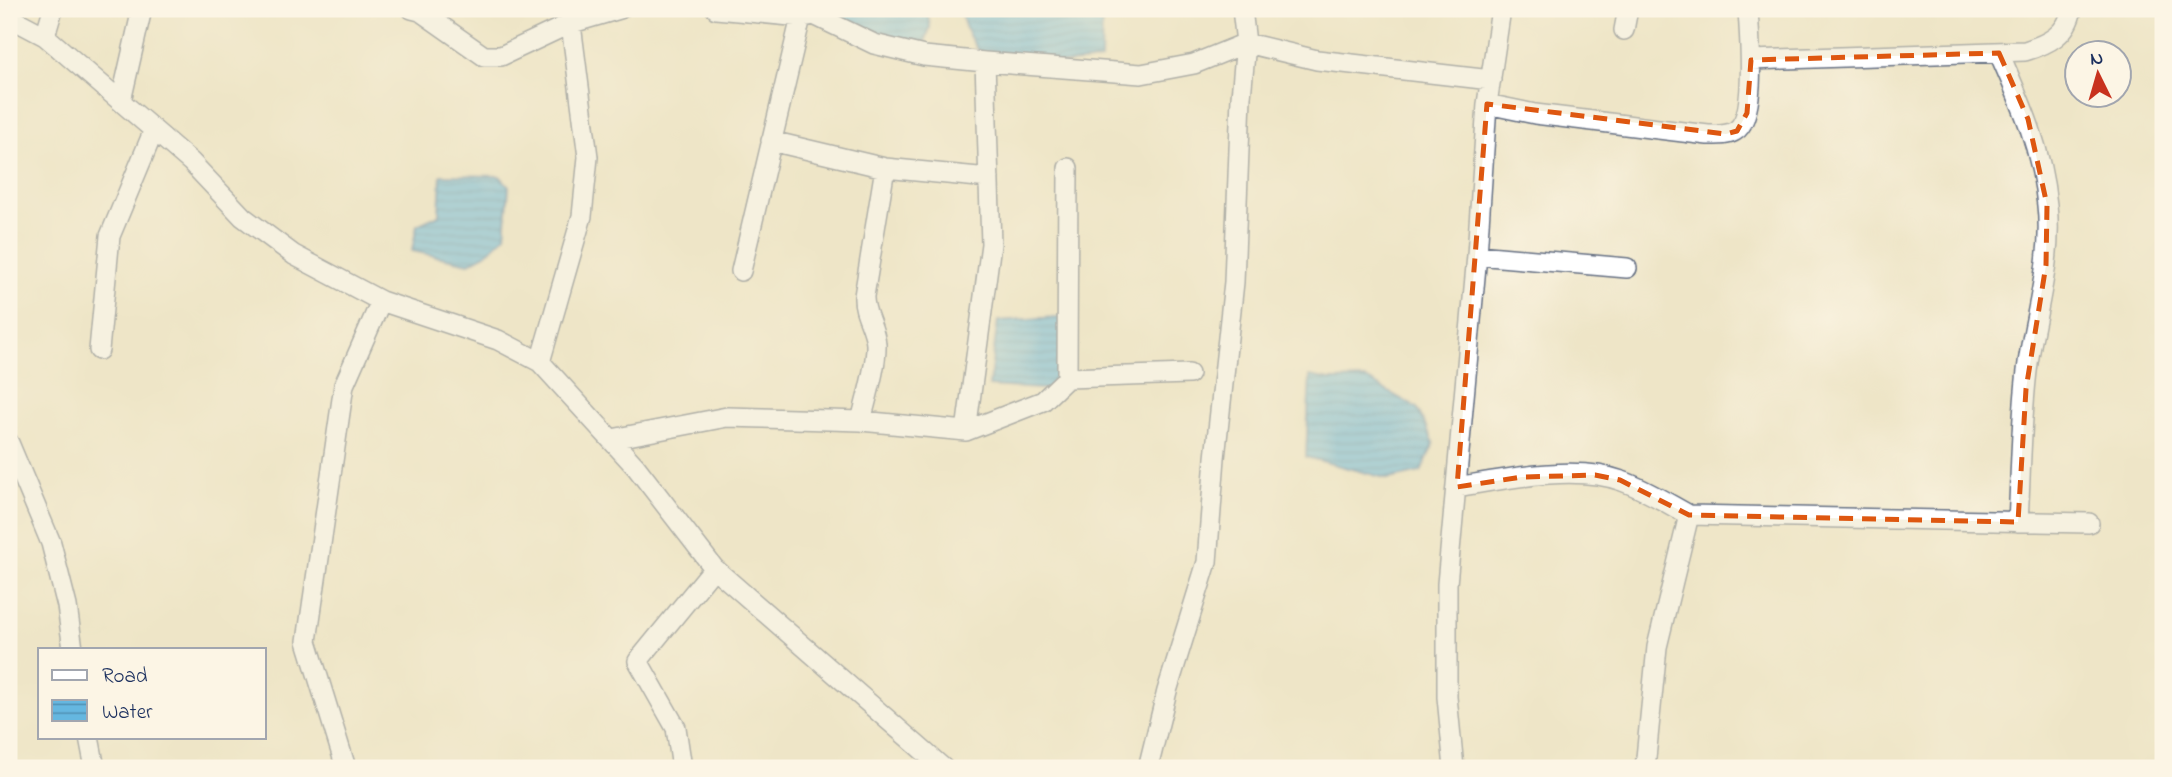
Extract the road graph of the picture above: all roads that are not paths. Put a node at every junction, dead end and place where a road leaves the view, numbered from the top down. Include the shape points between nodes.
1 (53, 9) edge
2 (142, 9) edge
3 (412, 9) edge
4 (620, 9) edge
5 (716, 9) edge
6 (1242, 9) edge
7 (1501, 9) edge
8 (1628, 9) edge
9 (1748, 9) edge
10 (2072, 9) edge
11 (810, 14) edge
12 (9, 17) edge
13 (569, 17) edge
14 (1623, 30) dead end
15 (45, 36) junction
16 (1246, 43) junction
17 (1999, 53) junction
18 (1751, 60) junction
19 (985, 62) junction
20 (1491, 80) junction
21 (121, 101) junction
22 (1487, 104) junction
23 (154, 130) junction
24 (771, 141) junction
25 (885, 168) junction
26 (1068, 168) dead end
27 (989, 178) junction
28 (1477, 255) junction
29 (1627, 268) dead end
30 (741, 271) dead end
31 (381, 301) junction
32 (99, 350) dead end
33 (540, 362) junction
34 (1189, 374) dead end
35 (1067, 378) junction
36 (861, 421) junction
37 (966, 430) junction
38 (612, 439) junction
39 (9, 443) edge
40 (1457, 487) junction
41 (1689, 515) junction
42 (2018, 522) junction
43 (2090, 523) dead end
44 (714, 568) junction
45 (74, 648) edge
46 (89, 738) edge
47 (95, 768) edge
48 (346, 768) edge
49 (682, 768) edge
50 (943, 768) edge
51 (1148, 768) edge
52 (1454, 768) edge
53 (1645, 768) edge

1 - 15 street
2 - 21 street
3 - 13 street via 492,58
4 - 13 street
5 - 11 street
6 - 16 street
7 - 20 street
8 - 14 street
9 - 18 street
10 - 17 street via 2062,34 2043,46
11 - 19 street via 874,44 924,56
11 - 24 street
12 - 15 street
13 - 33 street via 588,157 582,216
15 - 21 street
16 - 19 street via 1194,64 1141,74
16 - 20 street via 1317,60
16 - 51 street via 1234,282 1207,562
17 - 18 street
17 - 42 street via 2036,143 2047,205 2046,265 2026,389
18 - 22 street via 1747,113 1737,131 1726,134 1535,114
19 - 27 street
20 - 22 street
21 - 23 street
22 - 28 street
23 - 31 street via 243,217 294,255
23 - 32 street via 110,236
24 - 25 street
24 - 30 street
25 - 27 street
25 - 36 street via 864,296 876,350
26 - 35 street
27 - 37 street via 991,244
28 - 29 street
28 - 40 street
31 - 33 street via 498,340
31 - 48 street via 344,385 307,640
33 - 38 street
34 - 35 street
35 - 37 street via 1043,401
36 - 37 street
36 - 38 street via 727,417
38 - 44 street
39 - 45 street via 51,543
40 - 41 street via 1522,477 1595,475 1620,480
40 - 52 street via 1447,584 1447,697
41 - 42 street
41 - 53 street via 1657,647
42 - 43 street
44 - 49 street via 638,661 676,728
44 - 50 street
46 - 47 street

